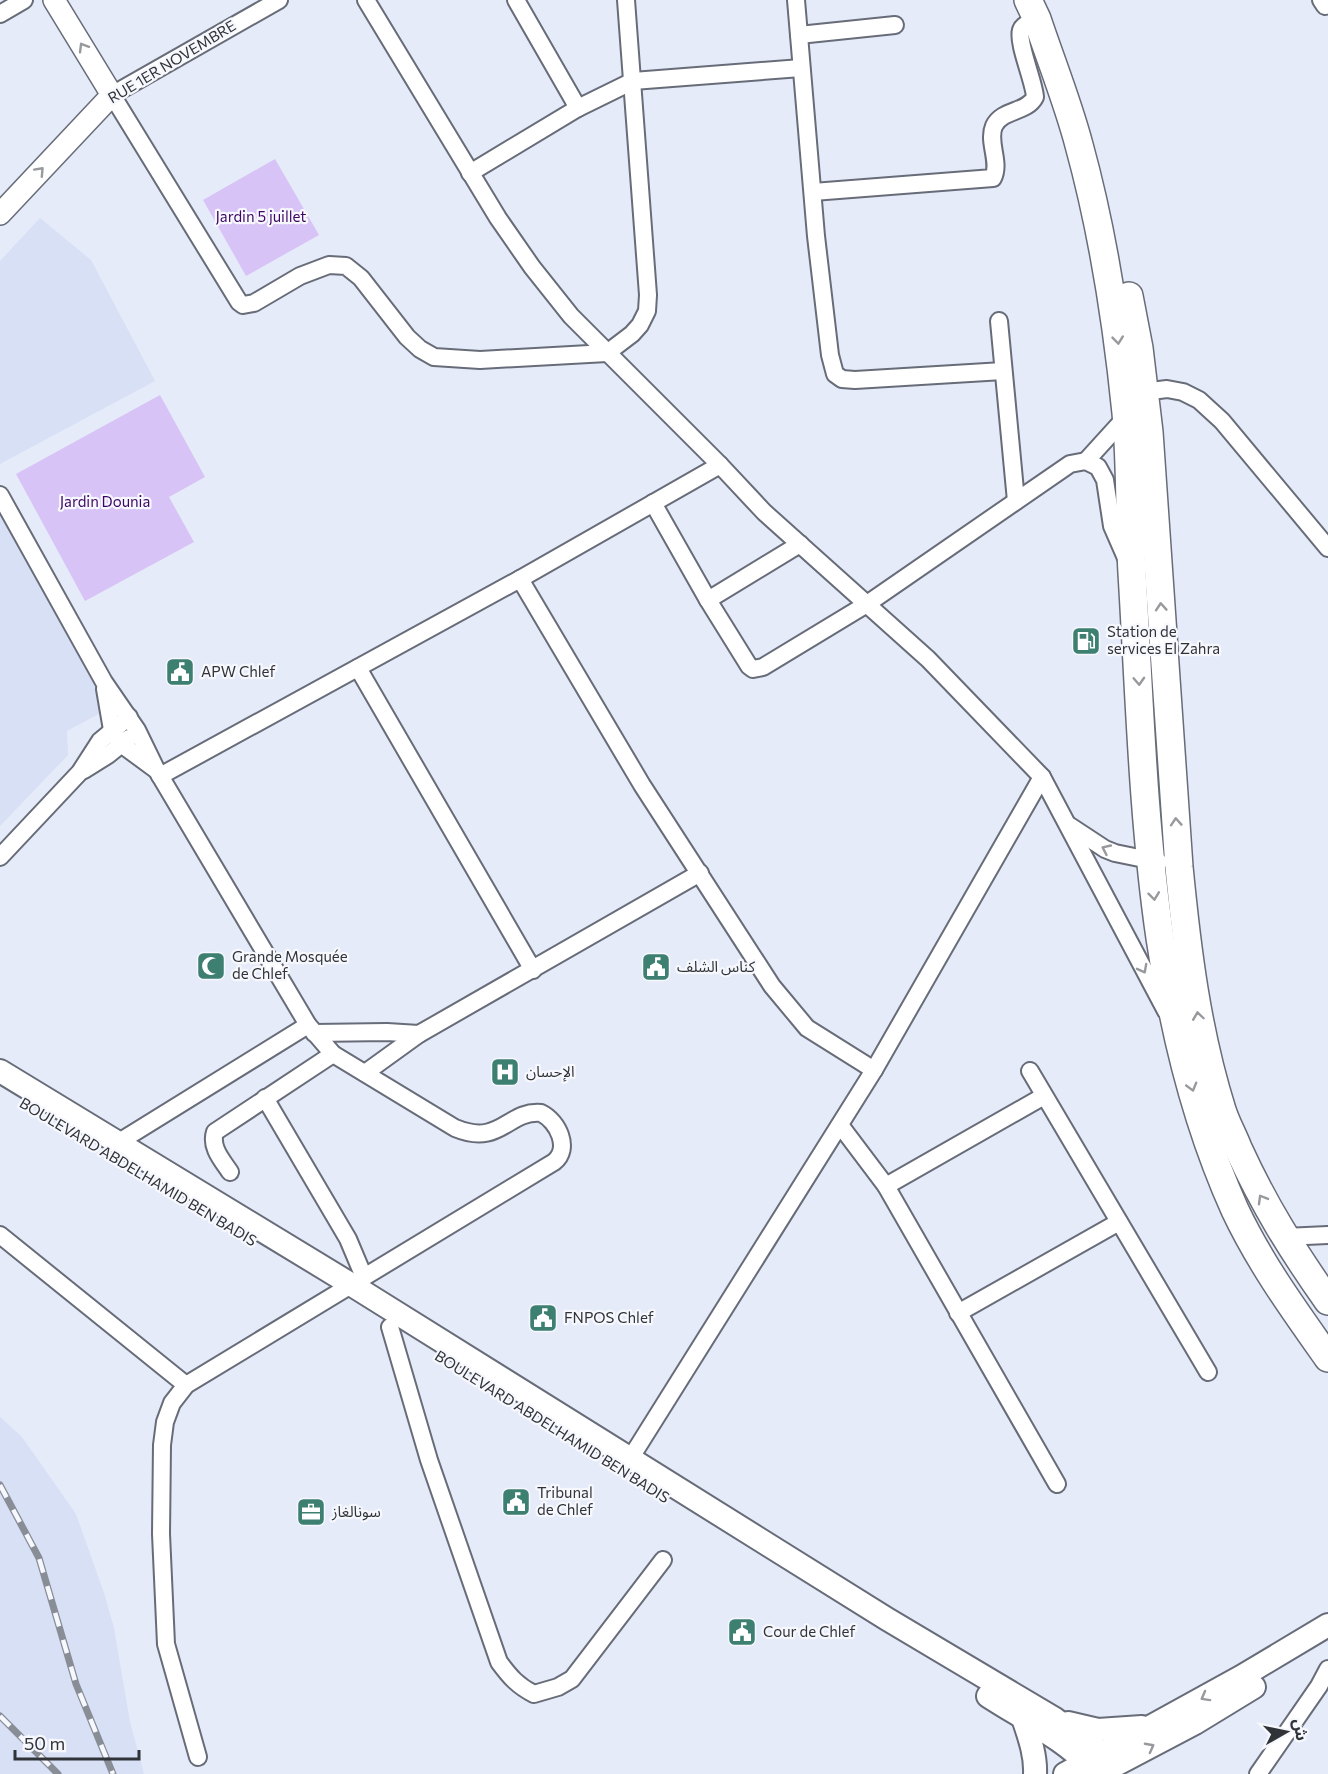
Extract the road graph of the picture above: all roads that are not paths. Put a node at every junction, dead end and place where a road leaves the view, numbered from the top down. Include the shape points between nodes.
1 (24, 0) edge
2 (54, 0) edge
3 (279, 0) edge
4 (366, 0) edge
5 (516, 0) edge
6 (626, 0) edge
7 (796, 0) edge
8 (1037, 6) edge
9 (0, 14) edge
10 (895, 25) dead end
11 (799, 35) junction
12 (801, 68) junction
13 (633, 81) junction
14 (112, 95) junction
15 (578, 108) junction
16 (470, 172) junction
17 (813, 192) junction
18 (0, 214) edge
19 (999, 321) dead end
20 (607, 353) junction
21 (1003, 371) junction
22 (1143, 392) junction
23 (1126, 417) junction
24 (1086, 460) junction
25 (720, 465) junction
26 (0, 495) edge
27 (1016, 501) junction
28 (653, 503) junction
29 (800, 544) junction
30 (1328, 548) edge
31 (1132, 573) junction
32 (520, 579) junction
33 (708, 600) junction
34 (867, 604) junction
35 (358, 668) junction
36 (104, 682) junction
37 (133, 723) junction
38 (112, 730) junction
39 (121, 744) junction
40 (81, 772) junction
41 (158, 772) junction
42 (1041, 777) junction
43 (1067, 824) junction
44 (0, 857) edge
45 (1150, 859) junction
46 (1179, 867) junction
47 (700, 873) junction
48 (533, 970) junction
49 (311, 1029) junction
50 (1176, 1030) junction
51 (419, 1034) junction
52 (333, 1053) junction
53 (874, 1070) junction
54 (0, 1071) edge
55 (1030, 1071) dead end
56 (365, 1073) junction
57 (0, 1089) edge
58 (1044, 1096) junction
59 (265, 1098) junction
60 (840, 1125) junction
61 (120, 1142) junction
62 (230, 1172) dead end
63 (885, 1186) junction
64 (1119, 1222) junction
65 (0, 1235) edge
66 (1328, 1235) edge
67 (1284, 1237) junction
68 (351, 1285) junction
69 (1328, 1301) edge
70 (958, 1313) junction
71 (390, 1327) junction
72 (1328, 1358) edge
73 (1208, 1372) dead end
74 (186, 1385) junction
75 (630, 1459) junction
76 (1057, 1484) dead end
77 (663, 1560) dead end
78 (1328, 1625) edge
79 (1328, 1639) edge
80 (1328, 1669) edge
81 (1023, 1718) junction
82 (1055, 1719) junction
83 (1156, 1725) junction
84 (198, 1757) dead end
85 (1099, 1766) edge
86 (1035, 1774) edge
87 (1065, 1774) edge
88 (1258, 1774) edge

1 - 9 street
14 -> 2 street
3 - 14 street, RUE 1ER NOVEMBRE
4 - 16 street
5 - 15 street
6 - 13 street
7 - 11 street
8 - 17 street via 1021,30 1035,97 1032,104 1002,116 995,124 993,178
8 - 22 highway via 1065,47 1093,142 1117,231 1139,348
8 -> 23 highway via 1079,144 1099,230 1115,318
10 - 11 street
11 - 12 street
12 - 13 street
12 - 17 street
13 - 15 street
13 - 20 street via 647,311 632,334
18 -> 14 street, RUE 1ER NOVEMBRE
14 - 20 street via 228,287 243,305 328,265 346,266 361,278 407,337 434,357 480,360
15 - 16 street
16 - 20 street via 532,267
17 - 21 street via 835,374 855,380
19 - 21 street
20 - 25 street
21 - 27 street
22 - 30 street via 1167,389 1199,400 1222,421
46 -> 22 highway
23 - 24 street
23 - 31 highway
24 - 27 street via 1070,464
24 - 31 street via 1098,467 1105,480 1112,526
25 - 28 street
25 - 29 street
26 - 36 street
27 - 34 street
28 - 32 street
28 - 33 street
29 - 33 street
29 - 34 street
31 -> 45 highway
32 - 35 street
32 - 47 street via 642,785
33 - 34 street via 749,666 758,669
34 - 42 street via 928,659
35 - 41 street
35 - 48 street
36 - 37 street
36 - 38 street
37 - 38 street
37 - 39 street
37 - 41 street
38 - 39 street
38 - 40 street via 100,741
39 - 40 street
39 - 41 street
40 - 44 street
41 - 49 street
42 - 43 street
42 - 53 street
45 -> 43 street via 1105,849
43 -> 50 street
45 - 46 street
45 -> 50 highway via 1160,945
67 -> 46 highway via 1257,1191 1222,1112 1200,1027
47 - 48 street
47 - 53 street via 794,1015 807,1028
48 - 51 street
49 - 51 street
49 - 52 street
49 - 61 street
50 -> 72 highway via 1200,1116 1236,1212 1278,1288
51 - 56 street
52 - 56 street
52 - 59 street
53 - 60 street
54 - 61 main road, BOULEVARD ABDELHAMID BEN BADIS
55 - 58 street
56 - 68 street via 468,1133 496,1131 527,1114 541,1113 551,1121 563,1151 554,1162
57 - 68 main road, BOULEVARD ABDELHAMID BEN BADIS
58 - 63 street
58 - 64 street
59 - 62 street via 215,1132 214,1147
59 - 68 street via 348,1239
60 - 63 street
60 - 75 street
61 - 68 main road, BOULEVARD ABDELHAMID BEN BADIS
63 - 70 street
64 - 70 street
64 - 73 street
65 - 74 street
66 - 67 street
67 - 69 highway
68 - 71 main road, BOULEVARD ABDELHAMID BEN BADIS
68 - 74 street
68 - 75 main road, BOULEVARD ABDELHAMID BEN BADIS
70 - 76 street
71 - 77 street via 459,1549 500,1662 519,1686 534,1694 572,1679
71 - 81 main road, BOULEVARD ABDELHAMID BEN BADIS
74 - 84 street via 172,1403 165,1422 161,1534 166,1644
75 - 82 main road, BOULEVARD ABDELHAMID BEN BADIS
78 -> 83 main road
85 -> 79 main road via 1195,1723
80 - 88 street
81 - 85 main road, BOULEVARD ABDELHAMID BEN BADIS
81 - 86 main road
82 - 83 main road via 1098,1730
82 - 85 main road
83 - 85 main road
85 - 87 main road

